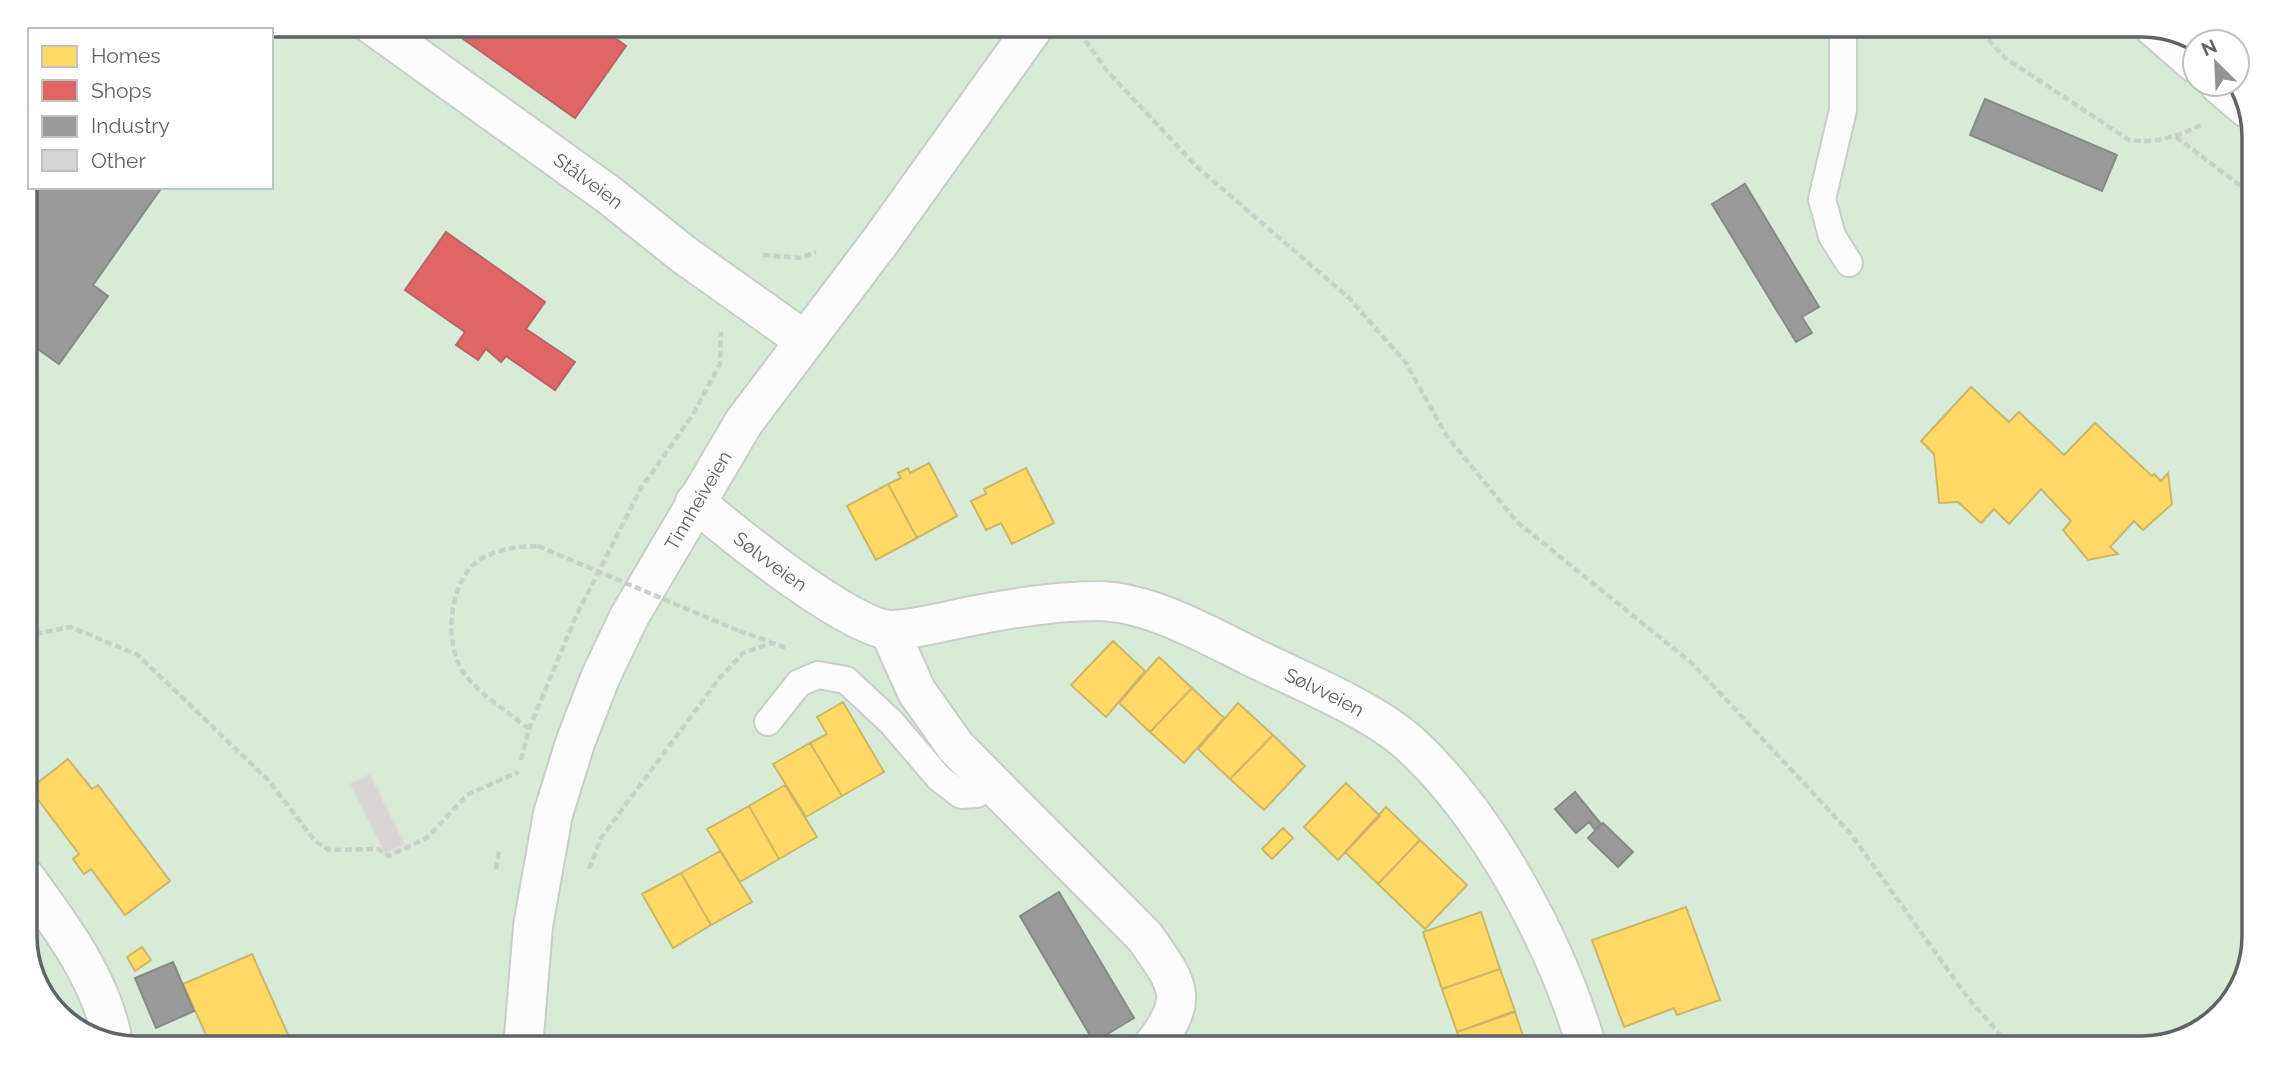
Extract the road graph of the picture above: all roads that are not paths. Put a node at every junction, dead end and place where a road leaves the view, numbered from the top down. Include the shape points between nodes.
1 (389, 37) edge
2 (1027, 37) edge
3 (1843, 37) edge
4 (1849, 263) dead end
5 (804, 340) junction
6 (695, 502) junction
7 (889, 630) junction
8 (768, 722) dead end
9 (991, 783) junction
10 (37, 895) edge
11 (111, 1032) edge
12 (524, 1036) edge
13 (1161, 1036) edge
14 (1583, 1036) edge

1 - 5 street, Stålveien
2 - 5 street, Tinnheiveien
3 - 4 lane via 1843,110 1822,199 1832,236
5 - 6 street, Tinnheiveien via 744,422
6 - 7 street, Sølvveien via 761,556 852,617
6 - 12 street, Tinnheiveien via 629,617 575,743 553,814 533,926
7 - 9 street via 918,692 956,747
7 - 14 street, Sølvveien via 1098,601 1155,613 1205,633 1361,712 1408,742 1472,813 1552,957
8 - 9 lane via 799,683 818,675 846,680 891,722 939,778 961,795 977,794
9 - 13 street via 1145,937 1170,974 1179,997
10 - 11 street via 85,967

